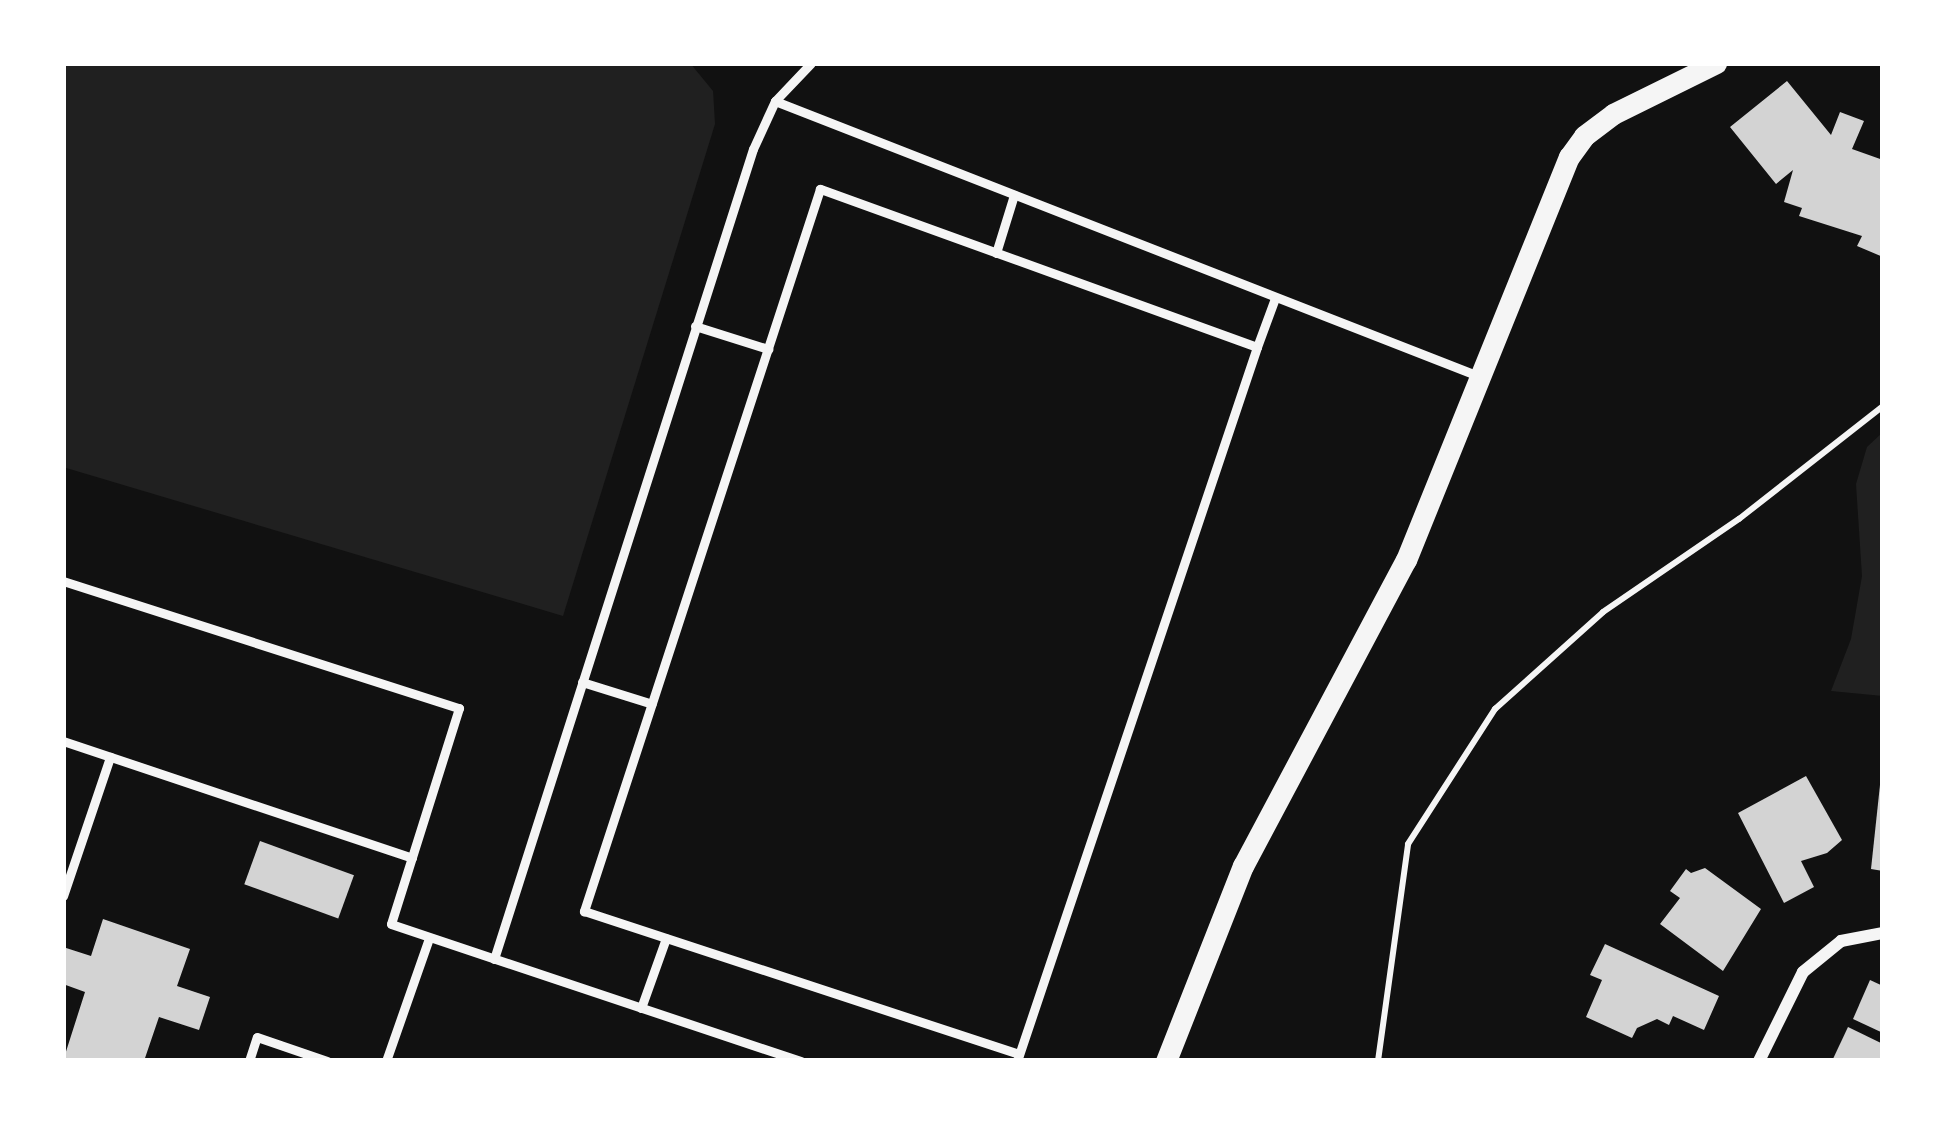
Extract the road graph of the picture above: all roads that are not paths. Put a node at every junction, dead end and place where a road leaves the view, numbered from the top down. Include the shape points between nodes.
1 (811, 63) edge
2 (1716, 63) edge
3 (775, 101) junction
4 (1014, 195) junction
5 (995, 253) junction
6 (1275, 298) junction
7 (695, 326) junction
8 (1258, 347) junction
9 (768, 349) junction
10 (1480, 377) junction
11 (63, 581) edge
12 (582, 682) junction
13 (652, 704) junction
14 (63, 741) edge
15 (110, 757) junction
16 (412, 858) junction
17 (63, 896) edge
18 (1883, 933) edge
19 (429, 938) junction
20 (666, 938) junction
21 (494, 959) junction
22 (641, 1008) junction
23 (1018, 1057) edge
24 (794, 1060) edge
25 (249, 1061) edge
26 (327, 1061) edge
27 (386, 1061) edge
28 (1166, 1061) edge
29 (1759, 1061) edge

1 - 3 lane
2 - 10 street via 1584,136
3 - 4 lane
3 - 7 lane
4 - 5 lane
4 - 6 lane
5 - 8 lane
5 - 9 lane via 820,189
6 - 8 lane
6 - 10 lane
7 - 9 lane
7 - 12 lane
8 - 23 lane
9 - 13 lane
10 - 28 street via 1406,560 1244,866
11 - 16 lane via 459,708
12 - 13 lane
12 - 21 lane
13 - 20 lane via 584,911
14 - 15 lane
15 - 16 lane
15 - 17 lane
16 - 19 lane via 391,924
18 - 29 street via 1840,941 1803,972
19 - 21 lane
19 - 27 lane
20 - 22 lane
20 - 23 lane
21 - 22 lane
22 - 24 lane
25 - 26 lane via 257,1037

